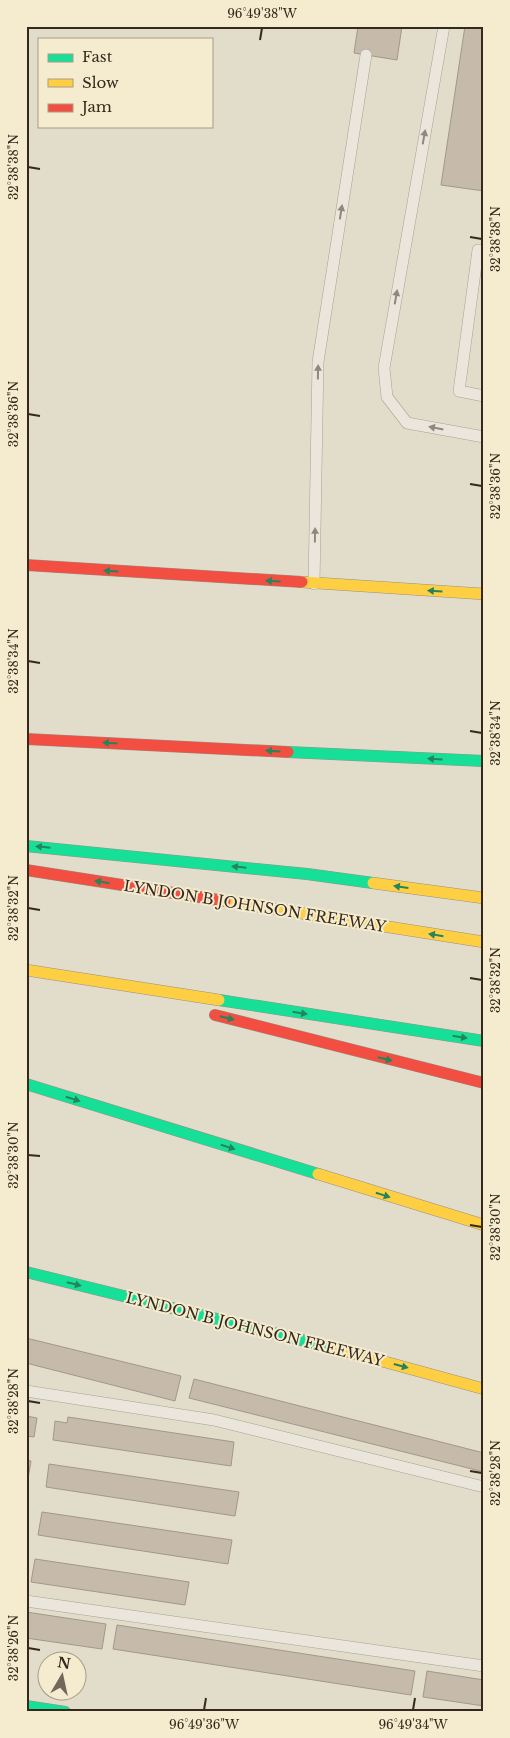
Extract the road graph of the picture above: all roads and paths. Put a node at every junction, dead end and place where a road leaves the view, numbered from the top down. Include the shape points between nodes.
1 (444, 26) edge
2 (366, 55) dead end
3 (484, 250) edge
4 (484, 396) edge
5 (484, 437) edge
6 (26, 566) edge
7 (314, 584) junction
8 (484, 594) edge
9 (26, 739) edge
10 (484, 761) edge
11 (26, 846) edge
12 (26, 870) edge
13 (484, 898) edge
14 (484, 942) edge
15 (26, 970) edge
16 (61, 976) junction
17 (176, 1005) dead end
18 (205, 1013) dead end
19 (484, 1041) edge
20 (484, 1083) edge
21 (26, 1084) edge
22 (484, 1225) edge
23 (26, 1272) edge
24 (484, 1389) edge
25 (26, 1391) edge
26 (484, 1487) edge
27 (26, 1600) edge
28 (484, 1666) edge
29 (26, 1706) edge
30 (65, 1712) edge

5 -> 1 lane via 407,423 387,397 384,368
7 -> 2 lane via 318,362
3 - 4 lane via 478,250 459,392
7 -> 6 main road
8 -> 7 main road
10 -> 9 main road
13 -> 11 main road via 307,874
14 -> 12 main road, LYNDON B JOHNSON FREEWAY
15 - 16 main road
16 - 17 main road
16 -> 19 main road
18 -> 20 main road
21 -> 22 main road
23 -> 24 main road, LYNDON B JOHNSON FREEWAY
25 - 26 lane via 214,1420
27 - 28 lane
29 - 30 main road

